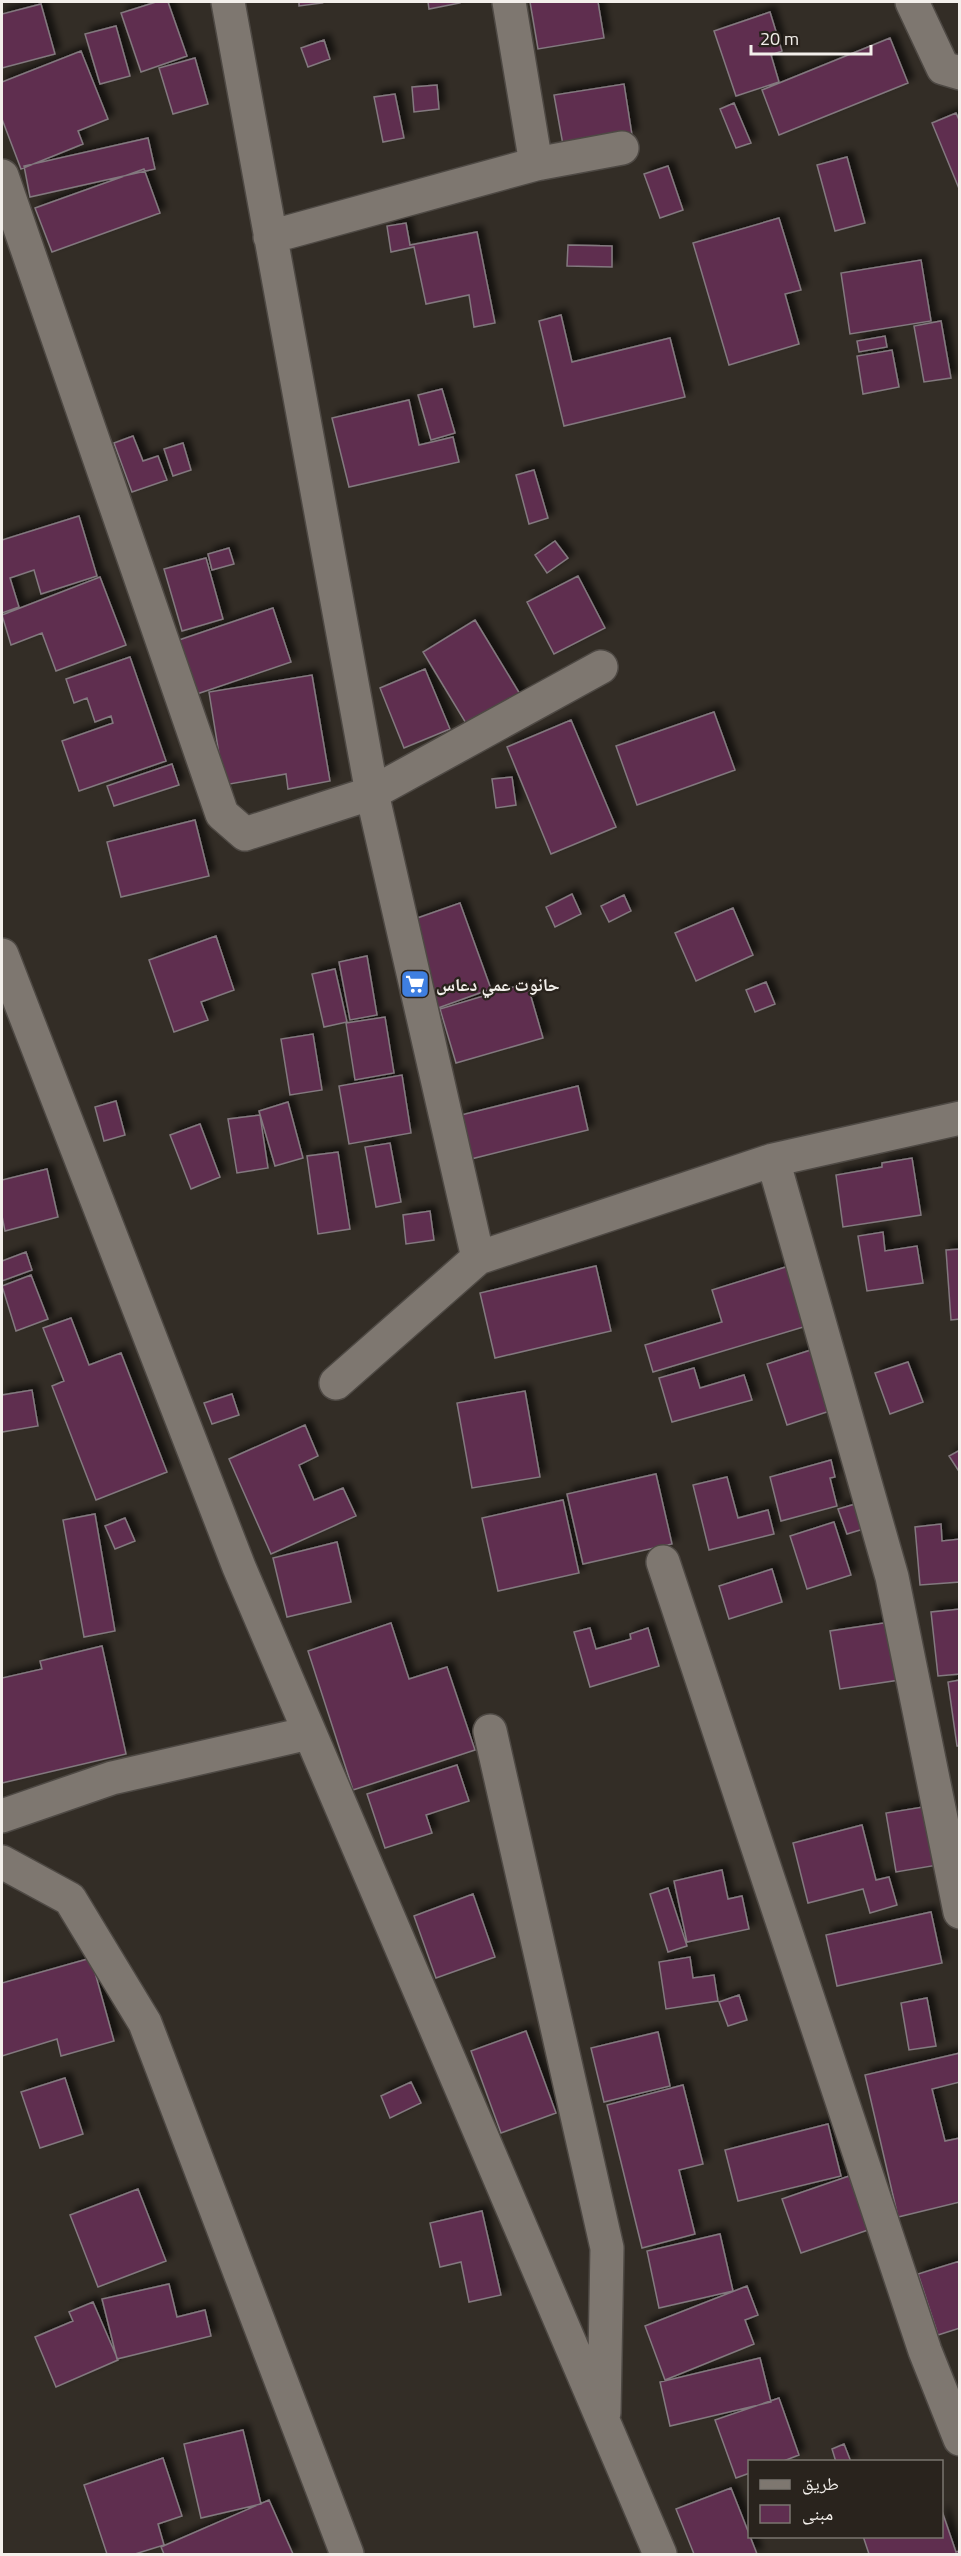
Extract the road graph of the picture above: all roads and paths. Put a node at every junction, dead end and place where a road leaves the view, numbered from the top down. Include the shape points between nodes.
1 (228, 2) edge
2 (509, 2) edge
3 (912, 2) edge
4 (960, 73) edge
5 (622, 148) dead end
6 (536, 164) junction
7 (2, 176) edge
8 (270, 237) junction
9 (601, 667) dead end
10 (372, 793) junction
11 (2, 955) edge
12 (960, 1118) edge
13 (773, 1160) junction
14 (478, 1258) junction
15 (336, 1383) dead end
16 (663, 1562) dead end
17 (490, 1731) dead end
18 (309, 1732) junction
19 (2, 1816) edge
20 (2, 1862) edge
21 (960, 1912) edge
22 (604, 2424) junction
23 (960, 2439) edge
24 (347, 2554) edge
25 (660, 2554) edge

1 - 8 street
2 - 6 street
3 - 4 street via 943,68
5 - 6 street
6 - 8 street
7 - 10 street via 222,814 245,834
8 - 10 street
9 - 10 street
10 - 14 street
11 - 18 street via 239,1567
12 - 13 street
13 - 14 street
13 - 21 street via 892,1577
14 - 15 street
16 - 23 street via 925,2351
17 - 22 street via 607,2248
18 - 19 street via 112,1778
18 - 22 street
20 - 24 street via 70,1899 145,2023
22 - 25 street

